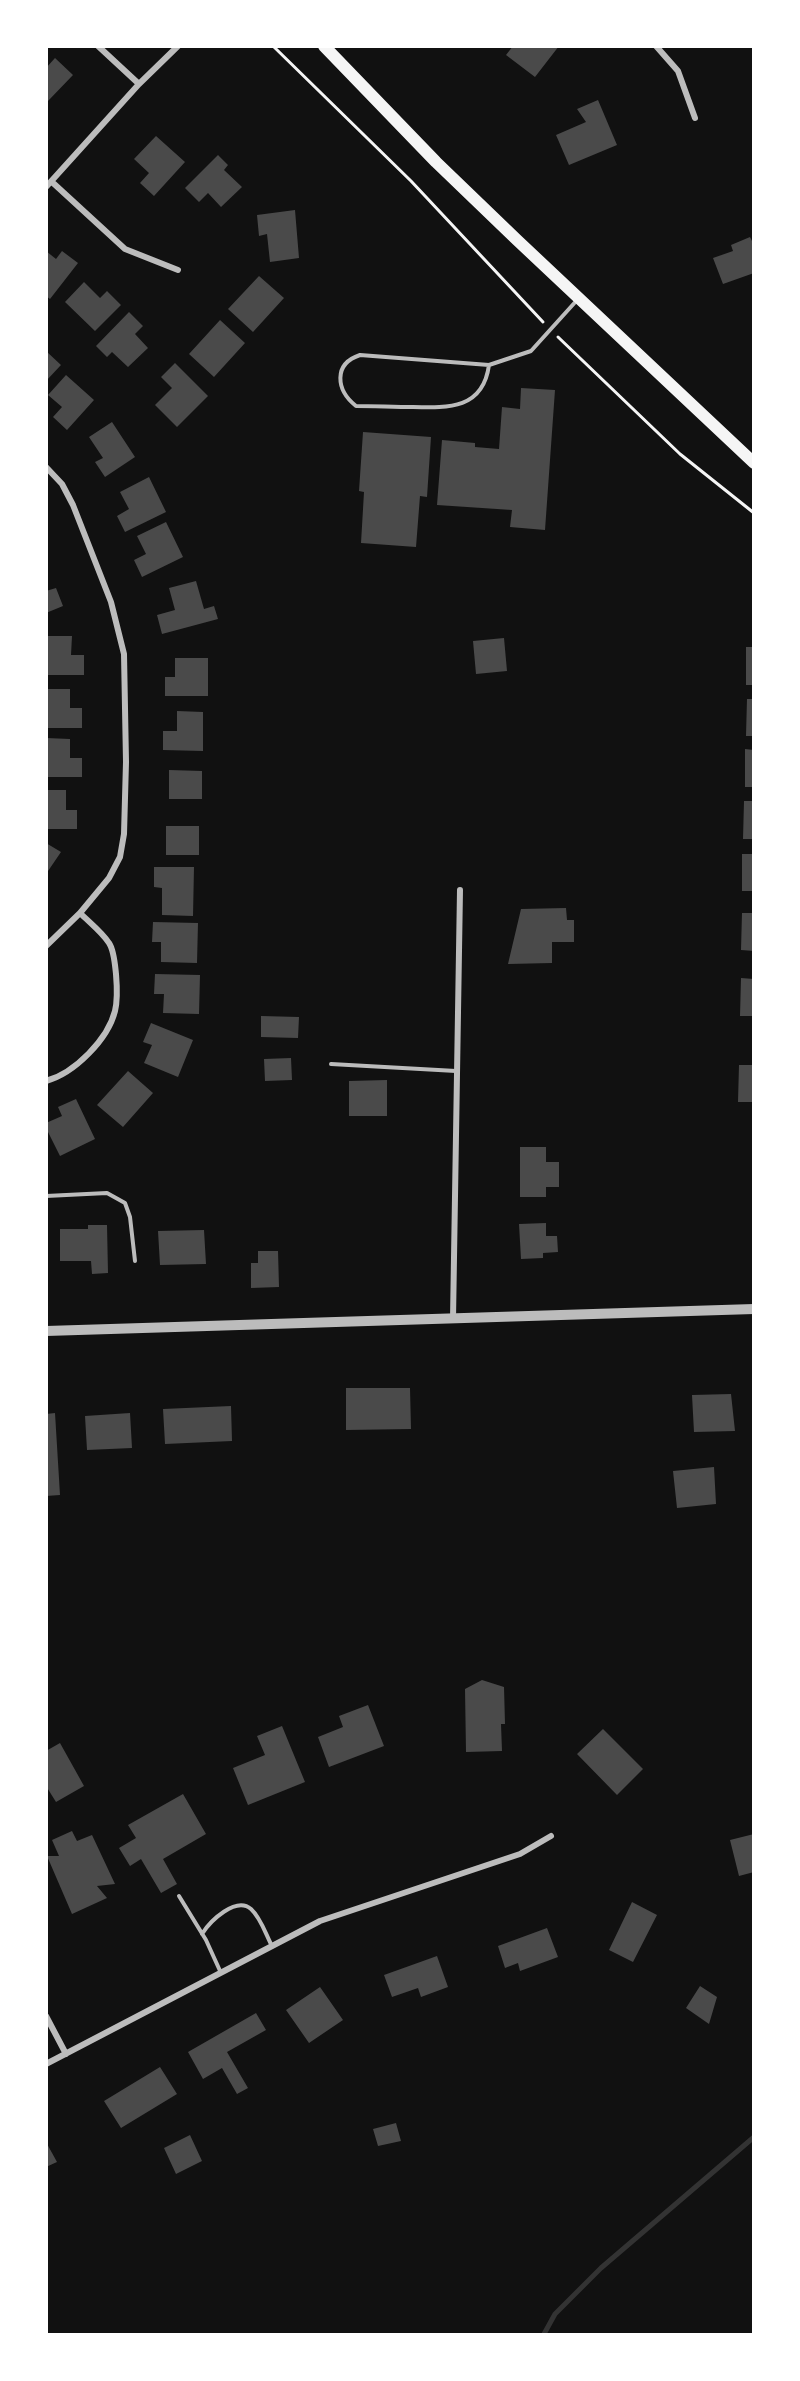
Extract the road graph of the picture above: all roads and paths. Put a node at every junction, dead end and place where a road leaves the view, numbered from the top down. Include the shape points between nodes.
1 (98, 46) edge
2 (178, 46) edge
3 (273, 46) edge
4 (324, 46) edge
5 (656, 46) edge
6 (139, 84) junction
7 (695, 118) dead end
8 (411, 181) dead end
9 (49, 185) edge
10 (178, 270) dead end
11 (579, 298) junction
12 (489, 365) junction
13 (680, 454) dead end
14 (753, 463) edge
15 (46, 467) edge
16 (753, 513) edge
17 (460, 890) dead end
18 (80, 913) junction
19 (46, 946) edge
20 (331, 1064) dead end
21 (457, 1071) junction
22 (46, 1081) edge
23 (46, 1196) edge
24 (135, 1261) dead end
25 (753, 1309) edge
26 (453, 1319) junction
27 (46, 1331) edge
28 (551, 1836) dead end
29 (179, 1896) dead end
30 (202, 1934) junction
31 (272, 1946) junction
32 (221, 1973) junction
33 (46, 2016) edge
34 (66, 2054) junction
35 (46, 2064) edge

1 - 6 street
2 - 6 street
3 - 8 path
4 - 11 main road via 436,162
5 - 7 street via 678,71
6 - 9 street
9 - 10 street via 124,249
11 - 12 lane via 531,351
11 - 14 main road
12 - 12 lane via 360,355 350,358 342,369 340,384 345,397 356,406 447,408 480,392
13 - 16 path
15 - 18 street via 63,484 73,505 111,602 124,654 126,762 120,858
17 - 21 street
18 - 19 street
18 - 22 street via 110,944 116,1011 94,1049 77,1064
20 - 21 lane
21 - 26 street
23 - 24 lane via 107,1193 125,1203
25 - 26 street
26 - 27 street
28 - 31 street via 520,1854 320,1921
29 - 30 lane
30 - 31 lane via 210,1922 242,1905 256,1914
30 - 32 lane
31 - 32 street
32 - 34 street
33 - 34 street
34 - 35 street

